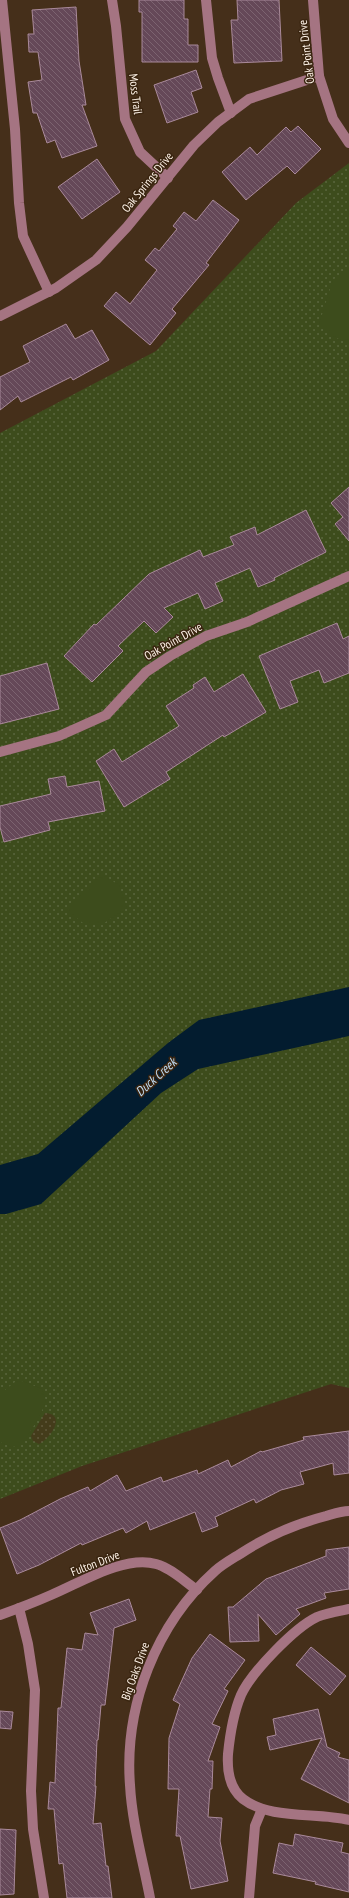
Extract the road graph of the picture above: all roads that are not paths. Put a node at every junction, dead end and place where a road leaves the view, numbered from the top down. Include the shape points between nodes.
1 (2, 0) edge
2 (112, 0) edge
3 (206, 0) edge
4 (313, 0) edge
5 (319, 76) junction
6 (231, 113) junction
7 (349, 143) edge
8 (168, 178) junction
9 (49, 292) junction
10 (0, 316) edge
11 (349, 576) edge
12 (0, 752) edge
13 (349, 1511) edge
14 (197, 1590) junction
15 (19, 1608) junction
16 (349, 1609) edge
17 (0, 1616) edge
18 (262, 1809) junction
19 (349, 1820) edge
20 (44, 1898) edge
21 (150, 1898) edge
22 (249, 1898) edge

1 - 9 street via 23,236
2 - 8 street, Moss Trail via 125,119 140,152
3 - 6 street via 212,58
4 - 5 street, Oak Point Drive
5 - 6 street, Oak Springs Drive via 249,99
5 - 7 street, Oak Point Drive via 333,119
6 - 8 street, Oak Springs Drive via 194,145
8 - 9 street, Oak Springs Drive via 96,260
9 - 10 street, Oak Springs Drive
11 - 12 street, Oak Point Drive via 247,622 206,636 170,656 146,672 106,715 59,736
13 - 14 street, Big Oaks Drive via 306,1522 262,1539 216,1570
14 - 15 street, Fulton Drive via 170,1570 156,1564 138,1562 93,1576
14 - 21 street, Big Oaks Drive via 178,1612 157,1646 141,1686 133,1719 130,1785
15 - 17 street, Fulton Drive
15 - 20 street via 35,1690 31,1791 33,1828
16 - 18 street via 316,1618 286,1640 263,1664 242,1694 232,1719 228,1765 230,1781 242,1798
18 - 19 street
18 - 22 street via 255,1826

